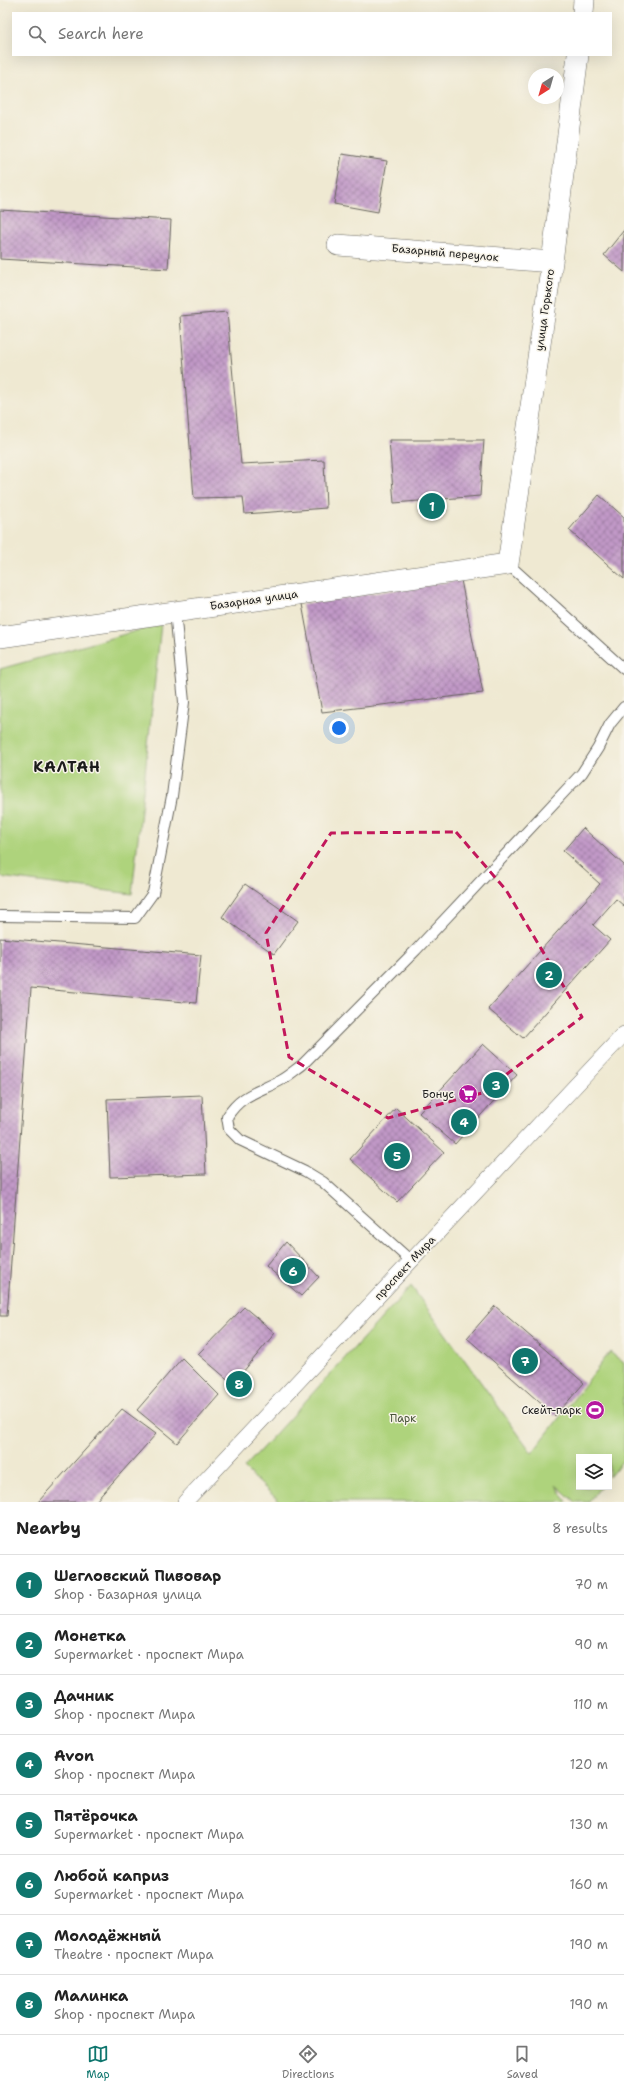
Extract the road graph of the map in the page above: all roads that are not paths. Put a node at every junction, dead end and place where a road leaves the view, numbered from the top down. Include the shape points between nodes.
1 (584, 0) edge
2 (583, 12) edge
3 (578, 56) edge
4 (338, 245) dead end
5 (552, 262) junction
6 (508, 564) junction
7 (175, 611) junction
8 (0, 637) edge
9 (624, 669) edge
10 (624, 707) edge
11 (0, 916) edge
12 (624, 1034) edge
13 (411, 1261) junction
14 (185, 1502) edge

1 - 2 street
3 - 5 street, улица Горького
4 - 5 street, Базарный переулок
5 - 6 street, улица Горького
6 - 7 street, Базарная улица
6 - 9 lane
7 - 8 street, Базарная улица
7 - 11 lane via 184,702 172,796 153,892 135,918
10 - 13 lane via 610,724 582,773 416,950 302,1065 281,1080 235,1104 227,1117 229,1129 240,1140 323,1182
12 - 13 street, проспект Мира
13 - 14 street, проспект Мира

